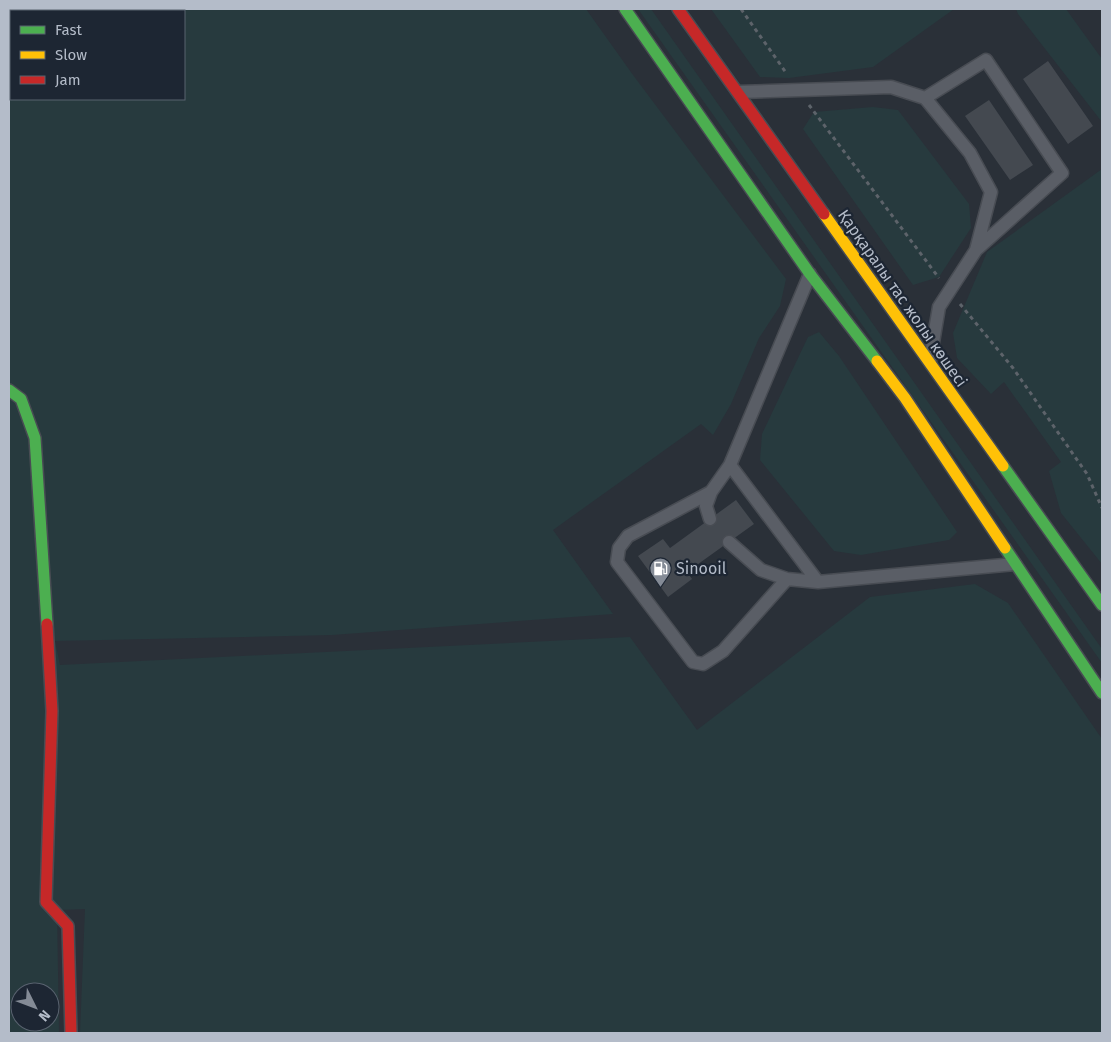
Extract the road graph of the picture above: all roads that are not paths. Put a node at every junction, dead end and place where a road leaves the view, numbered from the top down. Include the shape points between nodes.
1 (625, 9) edge
2 (678, 9) edge
3 (737, 92) junction
4 (925, 98) junction
5 (976, 250) junction
6 (810, 274) junction
7 (929, 363) junction
8 (9, 390) edge
9 (730, 464) junction
10 (711, 492) junction
11 (710, 519) dead end
12 (728, 542) dead end
13 (1015, 564) junction
14 (787, 579) junction
15 (818, 582) junction
16 (1102, 605) edge
17 (1102, 693) edge
18 (71, 1033) edge

1 - 6 main road
2 - 3 main road, Қарқаралы тас жолы көшесі
3 - 4 lane via 891,86
3 - 7 main road, Қарқаралы тас жолы көшесі
4 - 5 lane via 970,153 991,192
4 - 5 lane via 986,60 1062,173
5 - 7 lane via 939,307
6 - 9 lane
6 - 13 main road via 904,398
7 - 16 main road, Қарқаралы тас жолы көшесі
8 - 18 main road via 21,399 35,438 52,711 46,902 68,926
9 - 10 lane
9 - 15 lane
10 - 11 lane via 706,506
10 - 14 lane via 628,536 619,548 617,562 693,662 703,664 723,651
12 - 14 lane via 761,570
13 - 15 lane
13 - 17 main road
14 - 15 lane

